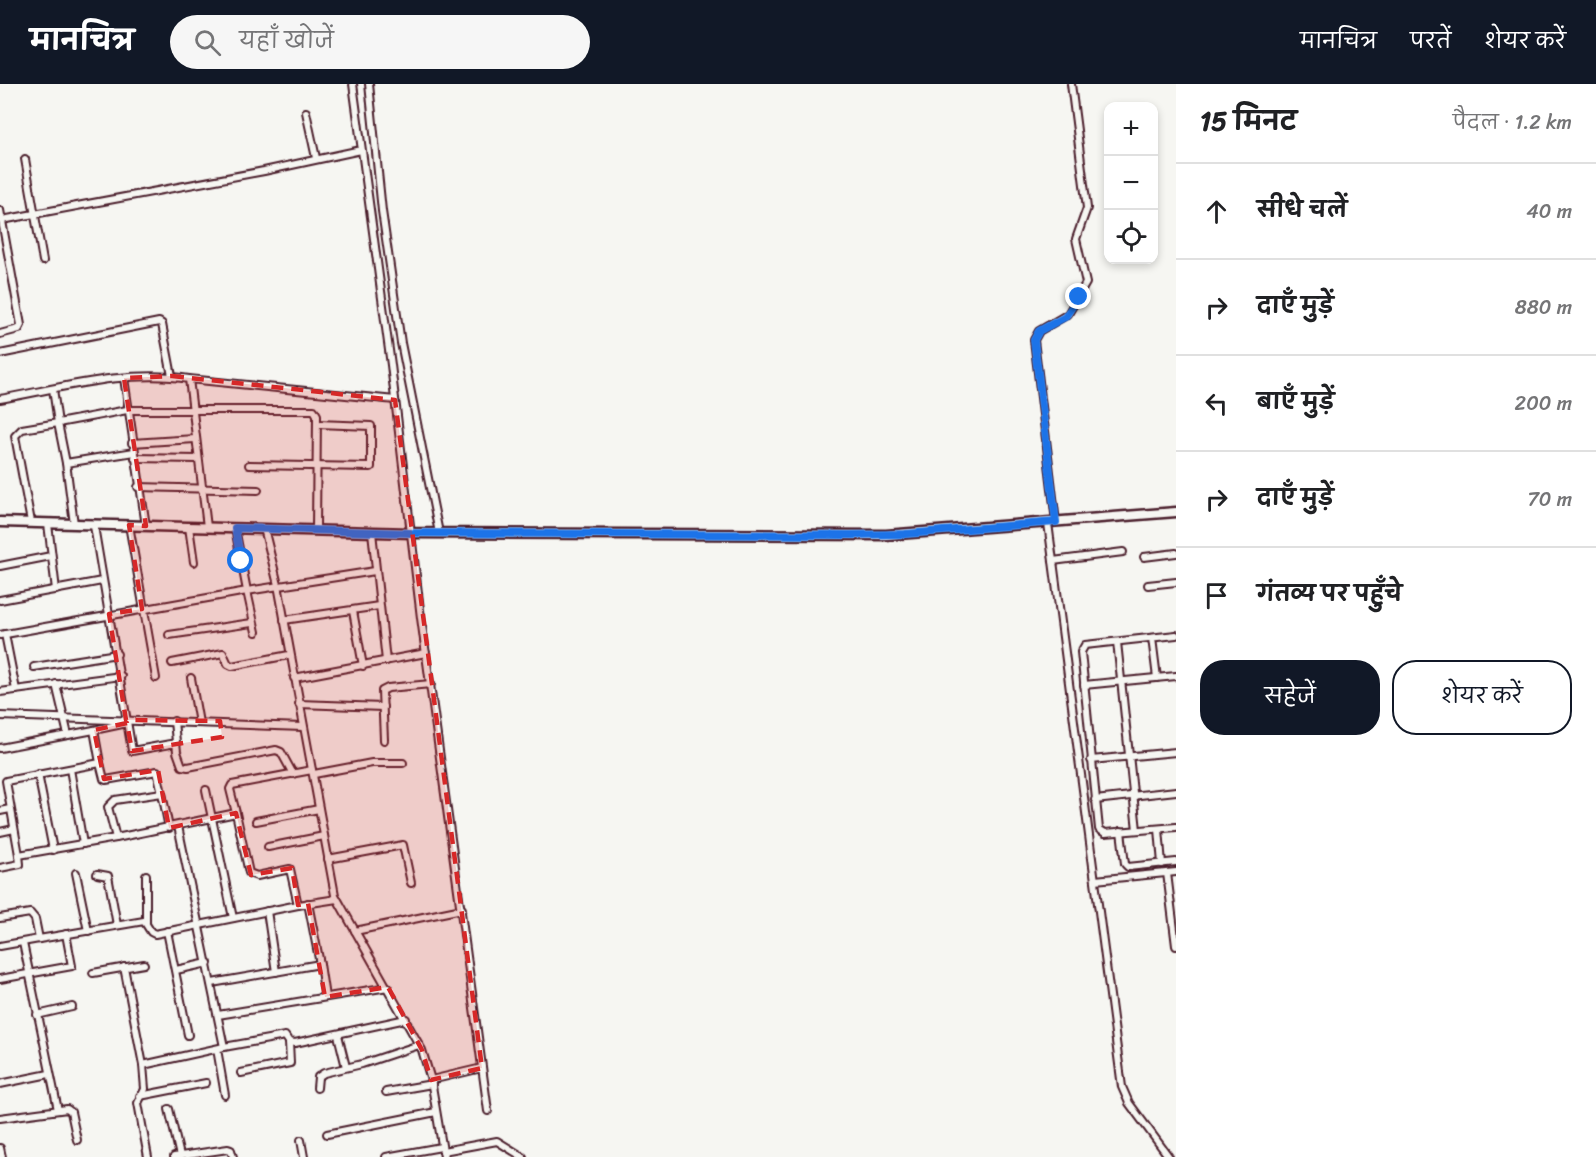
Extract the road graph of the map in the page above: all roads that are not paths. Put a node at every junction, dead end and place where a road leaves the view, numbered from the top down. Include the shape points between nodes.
1 (353, 84) edge
2 (369, 84) edge
3 (1071, 84) edge
4 (306, 112) dead end
5 (361, 150) junction
6 (316, 158) junction
7 (25, 159) dead end
8 (0, 210) edge
9 (34, 213) junction
10 (2, 220) junction
11 (43, 261) dead end
12 (0, 334) edge
13 (0, 354) edge
14 (172, 376) junction
15 (124, 378) junction
16 (189, 379) junction
17 (53, 389) junction
18 (0, 399) edge
19 (395, 400) junction
20 (192, 409) junction
21 (127, 410) junction
22 (58, 423) junction
23 (317, 424) junction
24 (195, 438) junction
25 (132, 442) junction
26 (134, 455) junction
27 (198, 459) junction
28 (66, 463) junction
29 (249, 465) dead end
30 (316, 466) junction
31 (138, 487) junction
32 (202, 489) junction
33 (258, 490) dead end
34 (1176, 512) edge
35 (0, 522) edge
36 (31, 522) junction
37 (1052, 522) junction
38 (48, 524) junction
39 (74, 524) junction
40 (129, 525) junction
41 (94, 526) junction
42 (146, 526) junction
43 (189, 527) junction
44 (207, 527) junction
45 (235, 528) junction
46 (264, 528) junction
47 (316, 530) junction
48 (372, 532) junction
49 (411, 533) junction
50 (439, 533) junction
51 (1123, 552) dead end
52 (1176, 553) edge
53 (51, 556) junction
54 (1144, 557) dead end
55 (1053, 561) junction
56 (194, 562) dead end
57 (0, 566) edge
58 (375, 571) junction
59 (102, 581) junction
60 (1176, 582) edge
61 (278, 585) junction
62 (1148, 585) dead end
63 (56, 590) junction
64 (247, 591) junction
65 (0, 600) edge
66 (379, 606) junction
67 (142, 609) junction
68 (353, 611) junction
69 (109, 614) junction
70 (284, 620) junction
71 (252, 623) junction
72 (256, 632) dead end
73 (2, 634) edge
74 (170, 635) dead end
75 (1176, 635) edge
76 (1152, 638) junction
77 (1117, 642) junction
78 (426, 653) junction
79 (117, 654) junction
80 (289, 655) junction
81 (386, 661) junction
82 (172, 663) dead end
83 (363, 666) junction
84 (33, 667) dead end
85 (121, 676) junction
86 (1176, 676) edge
87 (156, 678) dead end
88 (191, 678) dead end
89 (294, 678) junction
90 (1157, 678) junction
91 (1120, 681) junction
92 (56, 684) junction
93 (431, 684) junction
94 (1084, 685) junction
95 (16, 690) junction
96 (0, 692) edge
97 (299, 705) junction
98 (382, 707) junction
99 (0, 716) edge
100 (65, 718) junction
101 (174, 721) junction
102 (127, 722) junction
103 (199, 723) junction
104 (303, 727) junction
105 (94, 730) junction
106 (68, 735) junction
107 (384, 740) dead end
108 (176, 743) junction
109 (0, 748) edge
110 (1176, 752) edge
111 (1128, 757) junction
112 (1091, 760) junction
113 (100, 763) junction
114 (403, 763) dead end
115 (70, 769) junction
116 (313, 772) junction
117 (38, 774) junction
118 (293, 774) junction
119 (206, 790) dead end
120 (1176, 791) edge
121 (162, 793) junction
122 (1133, 796) junction
123 (1095, 800) junction
124 (10, 809) junction
125 (319, 809) junction
126 (0, 811) edge
127 (236, 813) junction
128 (212, 819) junction
129 (256, 821) dead end
130 (178, 826) junction
131 (1176, 827) edge
132 (169, 828) junction
133 (14, 829) junction
134 (1159, 829) junction
135 (1137, 830) junction
136 (1121, 831) junction
137 (0, 832) edge
138 (324, 836) junction
139 (116, 838) junction
140 (83, 844) junction
141 (268, 847) dead end
142 (53, 850) junction
143 (20, 855) junction
144 (328, 859) junction
145 (1176, 862) edge
146 (1162, 864) junction
147 (0, 868) edge
148 (1176, 872) edge
149 (76, 873) dead end
150 (1167, 873) junction
151 (97, 874) dead end
152 (146, 875) dead end
153 (1095, 880) junction
154 (411, 884) dead end
155 (337, 899) junction
156 (308, 903) junction
157 (298, 905) junction
158 (462, 909) junction
159 (267, 911) junction
160 (0, 918) edge
161 (233, 918) junction
162 (146, 922) junction
163 (198, 924) junction
164 (117, 925) junction
165 (88, 931) junction
166 (167, 931) junction
167 (355, 931) junction
168 (66, 934) junction
169 (39, 939) junction
170 (22, 943) junction
171 (0, 946) edge
172 (1176, 946) edge
173 (208, 963) junction
174 (144, 964) dead end
175 (320, 964) junction
176 (124, 967) junction
177 (176, 970) junction
178 (276, 972) junction
179 (29, 973) junction
180 (93, 973) dead end
181 (0, 979) edge
182 (212, 983) junction
183 (388, 987) junction
184 (325, 997) junction
185 (72, 1007) dead end
186 (38, 1015) junction
187 (218, 1015) junction
188 (406, 1019) junction
189 (189, 1035) dead end
190 (338, 1035) junction
191 (289, 1042) junction
192 (419, 1045) junction
193 (221, 1048) junction
194 (143, 1065) junction
195 (346, 1067) junction
196 (482, 1068) junction
197 (241, 1073) dead end
198 (49, 1074) junction
199 (431, 1082) junction
200 (206, 1083) dead end
201 (0, 1084) edge
202 (318, 1088) dead end
203 (386, 1092) dead end
204 (225, 1095) dead end
205 (140, 1096) junction
206 (169, 1109) dead end
207 (58, 1110) junction
208 (488, 1111) dead end
209 (436, 1112) junction
210 (0, 1118) edge
211 (327, 1134) dead end
212 (77, 1140) dead end
213 (301, 1140) dead end
214 (0, 1148) edge
215 (443, 1152) edge
216 (177, 1156) edge
217 (2, 1157) edge
218 (148, 1157) edge
219 (233, 1157) edge
220 (304, 1157) edge
221 (386, 1157) edge
222 (523, 1157) edge
223 (1169, 1157) edge

1 - 5 street
2 - 50 street via 401,343
3 - 37 street via 1087,208 1076,235 1086,283 1068,314 1039,331 1034,340
4 - 6 street
5 - 6 street
5 - 19 street
6 - 9 street
7 - 9 street
8 - 10 street
9 - 10 street
9 - 11 street
10 - 12 street via 21,325
13 - 14 street via 159,322
14 - 15 street
14 - 16 street
15 - 17 street
15 - 21 street
16 - 19 street
16 - 20 street
17 - 18 street
17 - 22 street
19 - 49 street
20 - 21 street
20 - 23 street via 314,410
20 - 24 street
21 - 22 street
21 - 25 street
22 - 28 street
22 - 36 street via 22,429 15,436
23 - 30 street
23 - 30 street via 368,425 372,429 370,467
24 - 25 street
24 - 27 street
25 - 26 street
26 - 27 street
26 - 28 street
26 - 31 street
27 - 32 street
28 - 39 street
29 - 30 street
30 - 47 street
31 - 32 street
31 - 42 street
32 - 33 street
32 - 44 street
34 - 37 street
35 - 36 street
36 - 38 street
37 - 50 street via 886,535
37 - 55 street
38 - 39 street
38 - 53 street
39 - 41 street
40 - 41 street
40 - 42 street
40 - 67 street
41 - 59 street
42 - 43 street
43 - 44 street
43 - 56 street
44 - 45 street
45 - 46 street
45 - 64 street
46 - 47 street
46 - 61 street
47 - 48 street
48 - 49 street
48 - 58 street
49 - 50 street
49 - 78 street
51 - 55 street
52 - 54 street
53 - 57 street
53 - 63 street
55 - 153 street
58 - 61 street
58 - 66 street
59 - 63 street
59 - 69 street
60 - 62 street
61 - 64 street
61 - 70 street
63 - 65 street
64 - 67 street
64 - 71 street
66 - 68 street
66 - 81 street
67 - 69 street
67 - 87 street
68 - 70 street
68 - 83 street
69 - 73 street
69 - 79 street
70 - 80 street
71 - 72 street
71 - 74 street
73 - 95 street
75 - 76 street
76 - 77 street
76 - 90 street
77 - 91 street
77 - 94 street via 1082,647
78 - 81 street
78 - 93 street
79 - 84 street
79 - 85 street
80 - 82 street via 232,666 223,653
80 - 89 street
81 - 83 street
83 - 89 street
85 - 92 street
85 - 102 street
86 - 90 street
88 - 103 street
89 - 97 street
90 - 91 street
91 - 94 street
91 - 111 street
92 - 95 street
92 - 100 street
93 - 98 street via 385,689
93 - 158 street
94 - 112 street
95 - 96 street
97 - 98 street
97 - 104 street
98 - 107 street
99 - 100 street
100 - 102 street
100 - 106 street
101 - 102 street
101 - 103 street
101 - 108 street
102 - 105 street
102 - 108 street via 132,750
103 - 104 street
104 - 116 street
105 - 106 street
105 - 113 street
106 - 109 street
108 - 118 street via 180,764 185,767 276,750
110 - 111 street
111 - 112 street
111 - 122 street
112 - 123 street
113 - 115 street
113 - 121 street via 106,780 157,771
114 - 116 street via 372,763
115 - 117 street
115 - 140 street
116 - 118 street
116 - 125 street
117 - 124 street via 6,781
117 - 142 street
118 - 127 street via 232,785
119 - 128 street
120 - 122 street
121 - 132 street
121 - 139 street via 110,802
122 - 123 street
122 - 135 street
123 - 136 street via 1099,829 1105,833
124 - 126 street
124 - 133 street
125 - 129 street
125 - 138 street
127 - 128 street
127 - 157 street via 249,873 256,876 290,869
128 - 130 street
128 - 161 street
130 - 132 street
130 - 163 street
131 - 134 street
132 - 139 street
133 - 137 street
133 - 143 street
134 - 135 street
134 - 146 street
135 - 136 street
136 - 146 street via 1126,866
138 - 141 street
138 - 144 street
139 - 140 street
140 - 142 street
142 - 143 street
143 - 147 street via 20,864
144 - 154 street via 403,845
144 - 155 street
145 - 146 street
148 - 150 street
149 - 165 street
150 - 153 street
150 - 172 street
151 - 164 street via 108,876
152 - 162 street
153 - 223 street via 1122,1087 1129,1103
155 - 156 street
155 - 167 street
156 - 157 street
156 - 175 street
157 - 159 street
158 - 167 street
158 - 196 street
159 - 161 street
159 - 178 street
160 - 169 street via 33,914
161 - 163 street
162 - 164 street
162 - 166 street via 152,933
163 - 166 street
163 - 173 street
164 - 165 street
165 - 168 street
166 - 177 street
167 - 183 street
168 - 169 street
168 - 179 street via 72,966
169 - 170 street
170 - 171 street
170 - 179 street
173 - 177 street
173 - 182 street
174 - 176 street
175 - 178 street
175 - 184 street
176 - 180 street
176 - 194 street
177 - 189 street
178 - 182 street
179 - 181 street
179 - 186 street
182 - 187 street
183 - 184 street
183 - 188 street
184 - 187 street
185 - 186 street
186 - 198 street
187 - 193 street
188 - 190 street
188 - 192 street
190 - 191 street
190 - 195 street
191 - 193 street via 285,1036
191 - 197 street via 290,1062
192 - 195 street
192 - 199 street
193 - 194 street
193 - 204 street
194 - 205 street via 145,1089
195 - 202 street via 320,1075
196 - 199 street
196 - 208 street
198 - 201 street
198 - 207 street
199 - 203 street
199 - 209 street
200 - 205 street
205 - 218 street via 138,1109
206 - 216 street
207 - 210 street
207 - 212 street via 70,1110
209 - 211 street
209 - 215 street
213 - 220 street
214 - 217 street
215 - 221 street
215 - 222 street via 497,1140
216 - 219 street via 228,1149

